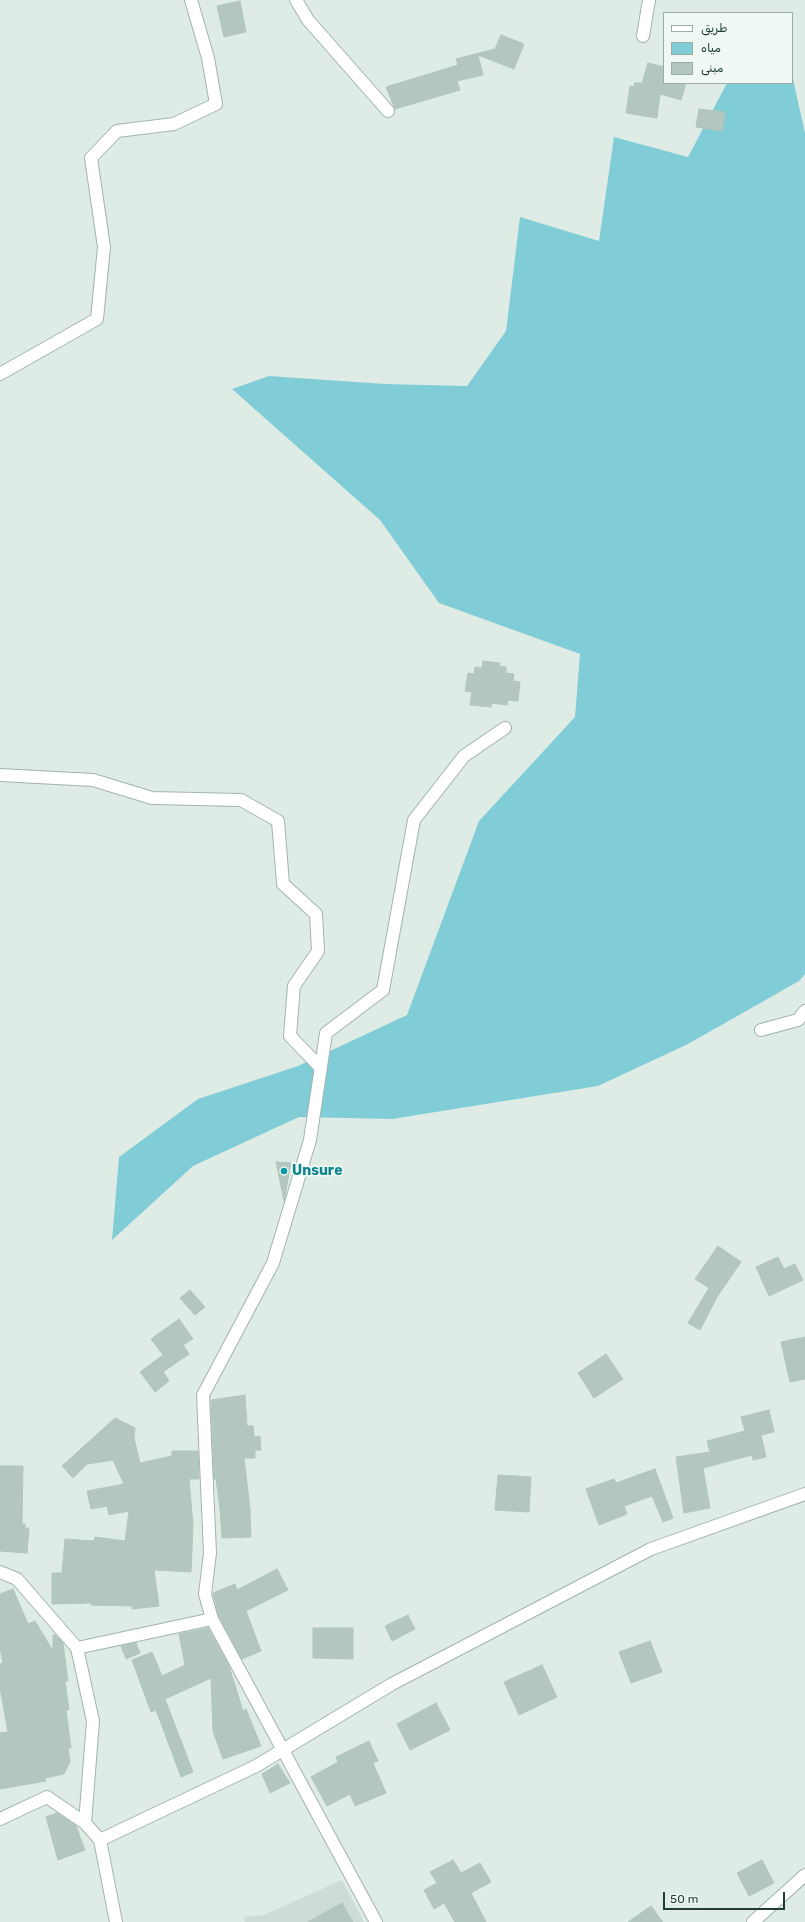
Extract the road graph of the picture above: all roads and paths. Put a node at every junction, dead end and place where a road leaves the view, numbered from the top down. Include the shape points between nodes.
1 (191, 0) edge
2 (296, 0) edge
3 (649, 0) edge
4 (643, 36) dead end
5 (388, 111) dead end
6 (0, 374) edge
7 (505, 728) dead end
8 (0, 775) edge
9 (805, 1011) edge
10 (761, 1030) dead end
11 (320, 1067) junction
12 (805, 1494) edge
13 (0, 1572) edge
14 (212, 1619) junction
15 (77, 1648) junction
16 (283, 1748) junction
17 (0, 1819) edge
18 (85, 1823) junction
19 (100, 1840) junction
20 (805, 1875) edge
21 (116, 1922) edge
22 (376, 1922) edge
23 (753, 1922) edge

1 - 6 street via 208,58 216,104 174,124 117,131 90,158 104,247 97,319
2 - 5 street via 308,20
3 - 4 street
7 - 11 street via 464,756 414,820 383,990 326,1033
8 - 11 street via 93,780 152,798 240,800 278,821 283,884 316,914 318,951 294,986 290,1036
9 - 10 street via 798,1020
11 - 14 street via 310,1140 273,1263 203,1395 210,1553 205,1594
12 - 16 street via 651,1549 392,1684
13 - 15 street via 18,1579
14 - 15 street
14 - 16 street
15 - 18 street via 93,1721
16 - 19 street via 256,1766
16 - 22 street
17 - 18 street via 47,1797
18 - 19 street
19 - 21 street
20 - 23 street

